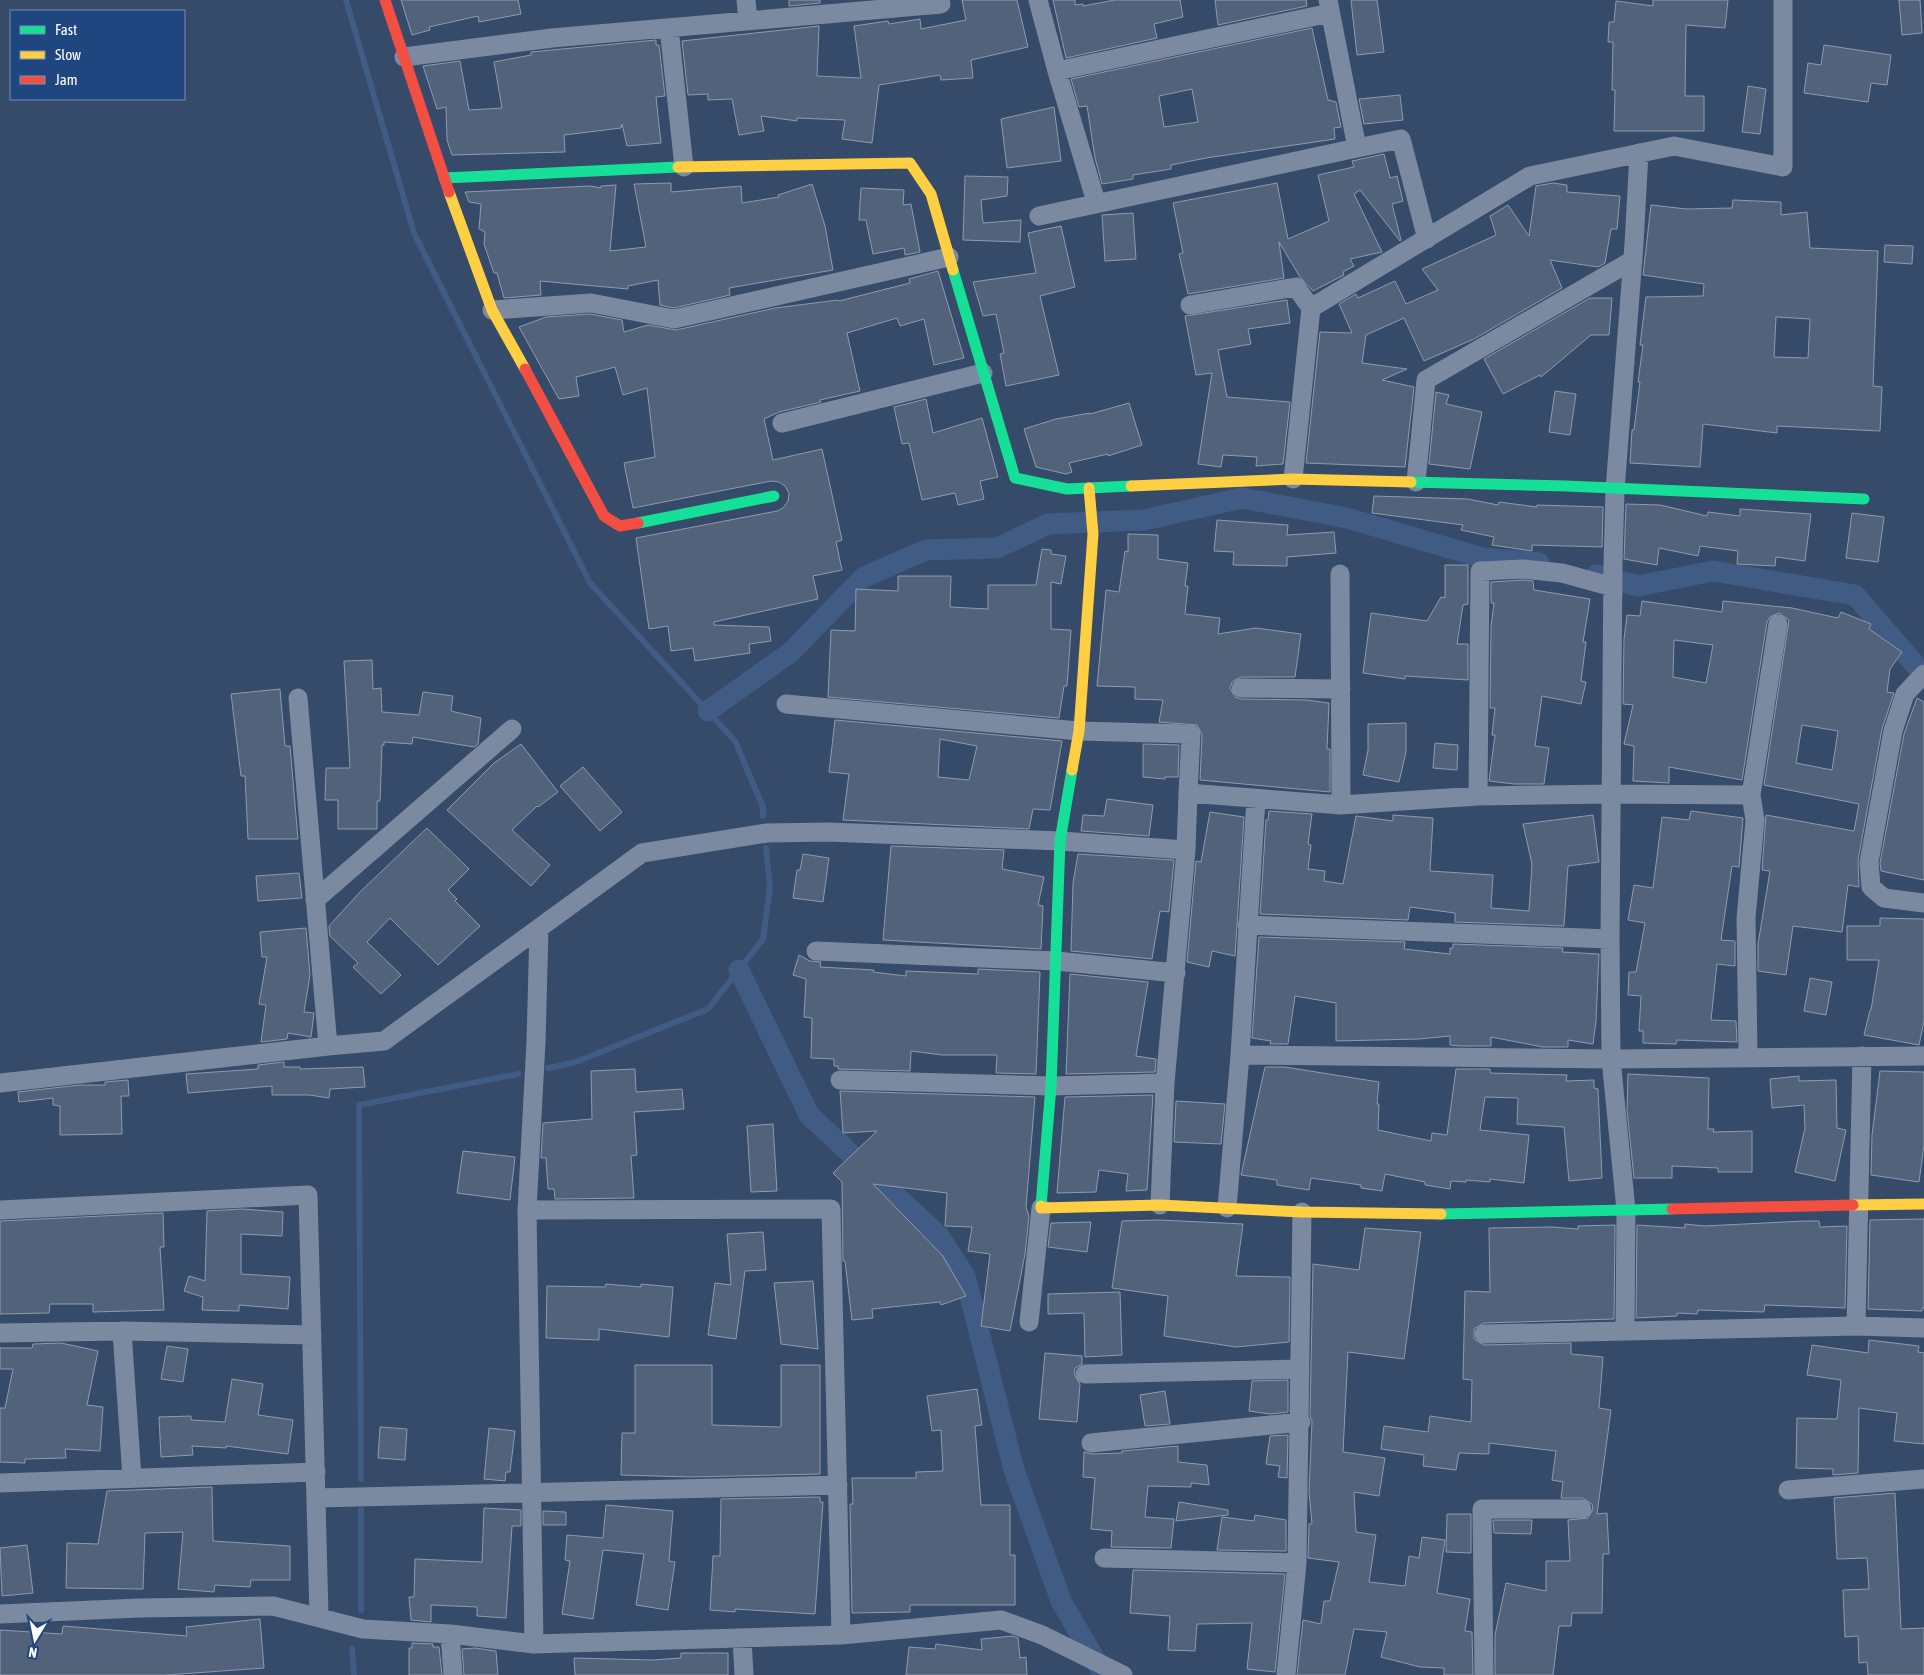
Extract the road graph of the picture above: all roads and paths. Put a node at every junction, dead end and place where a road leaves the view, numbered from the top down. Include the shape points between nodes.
1 (385, 0) edge
2 (746, 0) edge
3 (1038, 0) edge
4 (1783, 0) edge
5 (941, 4) dead end
6 (884, 5) edge
7 (1329, 7) edge
8 (748, 21) junction
9 (670, 28) junction
10 (404, 56) junction
11 (1056, 71) junction
12 (1356, 148) junction
13 (1639, 153) junction
14 (684, 167) junction
15 (444, 178) junction
16 (1096, 202) junction
17 (1040, 216) dead end
18 (1427, 239) junction
19 (949, 257) junction
20 (1633, 260) junction
21 (1190, 306) dead end
22 (1310, 308) junction
23 (492, 310) junction
24 (984, 373) junction
25 (782, 423) dead end
26 (1292, 479) junction
27 (1416, 482) junction
28 (1089, 488) junction
29 (1615, 490) junction
30 (774, 496) dead end
31 (1864, 499) dead end
32 (1340, 574) dead end
33 (1613, 586) junction
34 (1778, 624) dead end
35 (1924, 674) edge
36 (1240, 688) dead end
37 (1341, 689) junction
38 (298, 698) dead end
39 (786, 704) dead end
40 (512, 729) dead end
41 (1079, 731) junction
42 (1188, 793) junction
43 (1610, 794) junction
44 (1750, 795) junction
45 (1478, 796) junction
46 (1256, 799) junction
47 (1341, 805) junction
48 (1060, 842) junction
49 (1186, 850) junction
50 (316, 900) junction
51 (1924, 903) edge
52 (1247, 925) junction
53 (539, 928) junction
54 (1610, 939) junction
55 (816, 951) dead end
56 (1056, 961) junction
57 (1176, 973) junction
58 (328, 1046) junction
59 (1240, 1055) junction
60 (1748, 1056) junction
61 (1862, 1056) junction
62 (1924, 1056) edge
63 (1611, 1059) junction
64 (840, 1080) dead end
65 (0, 1083) edge
66 (1165, 1083) junction
67 (1051, 1086) junction
68 (1160, 1204) junction
69 (1924, 1204) edge
70 (1858, 1205) junction
71 (1041, 1208) junction
72 (1227, 1208) junction
73 (0, 1210) edge
74 (526, 1210) junction
75 (1626, 1210) junction
76 (1302, 1212) junction
77 (1029, 1322) dead end
78 (1856, 1326) junction
79 (1924, 1328) edge
80 (122, 1331) junction
81 (1625, 1331) junction
82 (0, 1333) edge
83 (1484, 1334) dead end
84 (312, 1335) junction
85 (1299, 1370) junction
86 (1085, 1374) dead end
87 (1301, 1422) junction
88 (1091, 1443) dead end
89 (316, 1472) junction
90 (132, 1478) junction
91 (1924, 1479) edge
92 (0, 1483) edge
93 (838, 1485) junction
94 (1788, 1490) dead end
95 (531, 1493) junction
96 (317, 1498) junction
97 (1582, 1509) dead end
98 (1104, 1558) dead end
99 (1297, 1563) junction
100 (0, 1614) edge
101 (319, 1616) junction
102 (450, 1634) junction
103 (841, 1635) junction
104 (742, 1640) junction
105 (534, 1644) junction
106 (453, 1675) edge
107 (744, 1675) edge
108 (1123, 1675) edge
109 (1286, 1675) edge
110 (1484, 1675) edge

1 - 10 street
2 - 8 street
3 - 11 street
4 - 13 street via 1783,167 1674,146
5 - 6 street
6 - 8 street
7 - 11 street
7 - 12 street
8 - 9 street
9 - 10 street
9 - 14 street
10 - 15 street
11 - 16 street
12 - 16 street
12 - 18 street via 1401,139
13 - 18 street via 1530,176
13 - 20 street
14 - 15 street
14 - 19 street via 910,163 931,194
15 - 23 street
16 - 17 street
18 - 22 street
19 - 23 street via 674,320 591,303
19 - 24 street
20 - 27 street via 1426,380
20 - 29 street
21 - 22 street via 1296,287
22 - 26 street
23 - 30 street via 604,516 620,526
24 - 25 street
24 - 28 street via 1015,478 1067,489
26 - 27 street
26 - 28 street
27 - 29 street
28 - 41 street via 1093,534
29 - 31 street
29 - 33 street
32 - 37 street
33 - 43 street
33 - 45 street via 1562,573 1523,569 1480,571
34 - 44 street
35 - 51 street via 1905,694 1893,731 1869,862 1871,887 1884,898
36 - 37 street
37 - 47 street
38 - 50 street
39 - 41 street
40 - 50 street
41 - 42 street via 1191,734
41 - 48 street
42 - 46 street
42 - 49 street
43 - 44 street
43 - 45 street
43 - 54 street
44 - 60 street via 1755,820 1746,918
45 - 47 street
46 - 47 street
46 - 52 street
48 - 49 street
48 - 53 street via 828,832 767,833 651,851 642,853
48 - 56 street
49 - 57 street
50 - 58 street
52 - 54 street
52 - 59 street
53 - 58 street via 384,1041
53 - 74 street
54 - 63 street
55 - 56 street
56 - 57 street
56 - 67 street
57 - 66 street
58 - 65 street
59 - 63 street
59 - 72 street
60 - 61 street
60 - 63 street
61 - 62 street
61 - 70 street
63 - 75 street
64 - 67 street
66 - 67 street
66 - 68 street
67 - 71 street
68 - 71 street
68 - 72 street
69 - 70 street
70 - 75 street
70 - 78 street
71 - 77 street
72 - 76 street
73 - 84 street via 308,1195
74 - 93 street via 831,1210
74 - 95 street
75 - 76 street via 1436,1214
75 - 81 street
76 - 85 street
78 - 79 street
78 - 81 street
80 - 82 street
80 - 84 street
80 - 90 street
81 - 83 street
84 - 89 street
85 - 86 street
85 - 87 street
87 - 88 street
87 - 99 street
89 - 90 street
89 - 96 street
90 - 92 street
91 - 94 street
93 - 95 street
93 - 103 street
95 - 96 street
95 - 105 street
96 - 101 street
97 - 110 street via 1482,1509
98 - 99 street
99 - 109 street
100 - 101 street via 273,1606
101 - 102 street via 362,1629
102 - 105 street
102 - 106 street
103 - 104 street
103 - 108 street via 1000,1620 1042,1635
104 - 105 street
104 - 107 street

